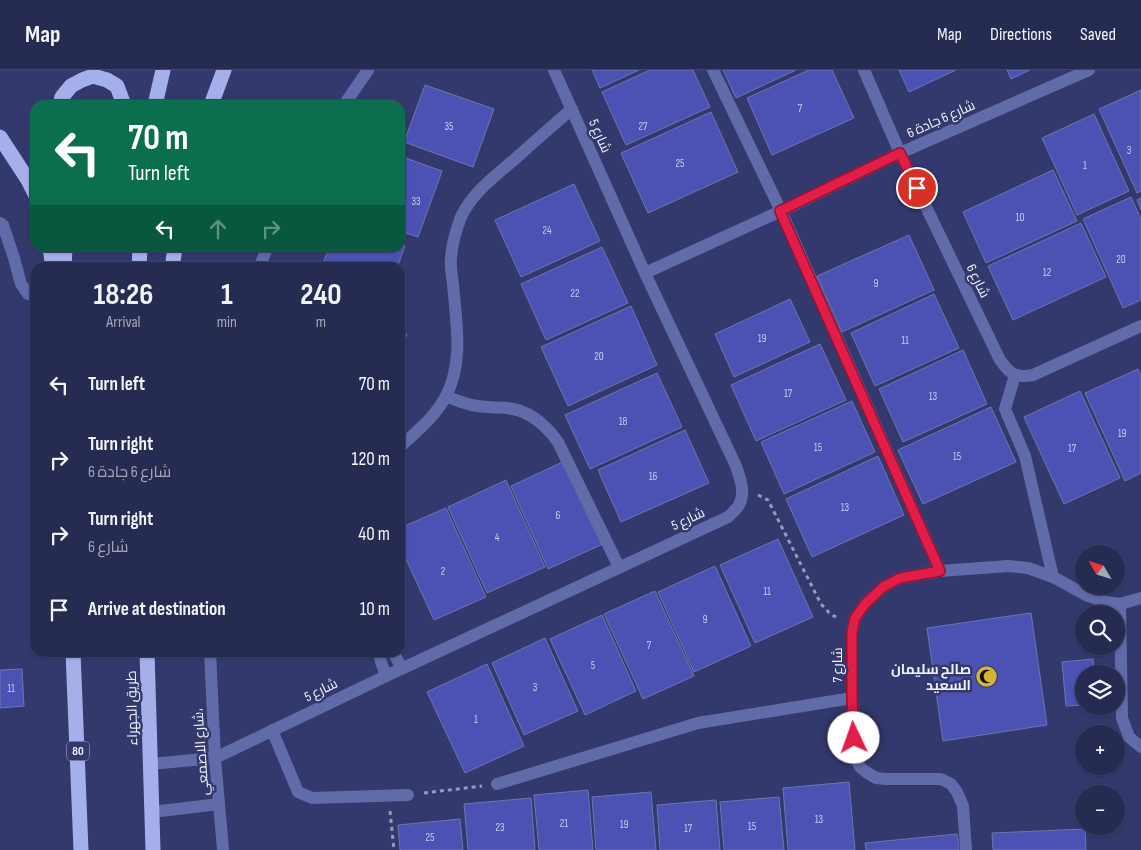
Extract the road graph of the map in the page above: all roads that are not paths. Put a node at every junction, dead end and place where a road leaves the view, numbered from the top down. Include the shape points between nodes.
1 (163, 70) edge
2 (224, 70) edge
3 (368, 70) edge
4 (554, 70) edge
5 (713, 70) edge
6 (864, 70) edge
7 (1089, 70) edge
8 (61, 100) edge
9 (122, 100) edge
10 (156, 100) edge
11 (213, 100) edge
12 (347, 100) edge
13 (572, 109) junction
14 (0, 137) edge
15 (900, 153) junction
16 (30, 184) edge
17 (780, 211) junction
18 (0, 223) edge
19 (645, 273) junction
20 (30, 295) edge
21 (1141, 326) edge
22 (1015, 376) junction
23 (446, 396) junction
24 (405, 442) edge
25 (619, 567) junction
26 (940, 571) junction
27 (1053, 577) junction
28 (1141, 598) edge
29 (1120, 604) junction
30 (73, 657) edge
31 (147, 657) edge
32 (210, 657) edge
33 (380, 657) edge
34 (396, 657) edge
35 (402, 668) junction
36 (386, 676) junction
37 (852, 698) junction
38 (272, 730) junction
39 (1141, 747) edge
40 (215, 758) junction
41 (150, 764) junction
42 (498, 784) road end
43 (408, 795) road end
44 (220, 804) junction
45 (152, 812) junction
46 (81, 850) edge
47 (153, 850) edge
48 (223, 850) edge
49 (966, 850) edge

1 - 10 highway
2 - 11 highway
3 - 12 street
4 - 13 street, شارع 5
5 - 17 street
6 - 15 street, شارع 6
7 - 15 street, شارع 6 جادة 6
8 - 9 highway via 71,86 93,76 117,86
13 - 19 street, شارع 5
13 - 23 street via 490,181 462,216 454,237 451,259 457,360
14 - 16 highway
15 - 17 street, شارع 6 جادة 6
15 - 22 street, شارع 6 via 1000,360
17 - 19 street, شارع 6 جادة 6
17 - 26 street
18 - 20 street via 21,284
19 - 25 street, شارع 5 via 736,466 743,495 728,517
21 - 22 street via 1034,375
22 - 27 street via 1005,409 1025,456
23 - 24 street via 426,423
23 - 25 street via 470,405 521,411 542,423 558,442
25 - 35 street, شارع 5
26 - 27 street via 1008,566 1028,568
26 - 37 street, شارع 7 via 900,578 883,587 855,618
27 - 29 street via 1086,595
28 - 29 street
29 - 39 street via 1122,718 1129,737
30 - 46 highway, 80
31 - 41 highway, طريق الجهراء
32 - 40 street, شارع الاصمعي،
33 - 36 street
34 - 35 street
35 - 36 street, شارع 5
36 - 38 street, شارع 5
37 - 42 street via 698,723
37 - 49 street, شارع 7 via 855,757 860,767 876,778 941,778 951,784 963,806
38 - 40 street, شارع 5
38 - 43 street via 298,792 312,798
40 - 41 street, طريق الجهراء
40 - 44 street, شارع الاصمعي،
41 - 45 highway, طريق الجهراء
44 - 45 street
44 - 48 street, شارع الاصمعي،
45 - 47 highway, طريق الجهراء

